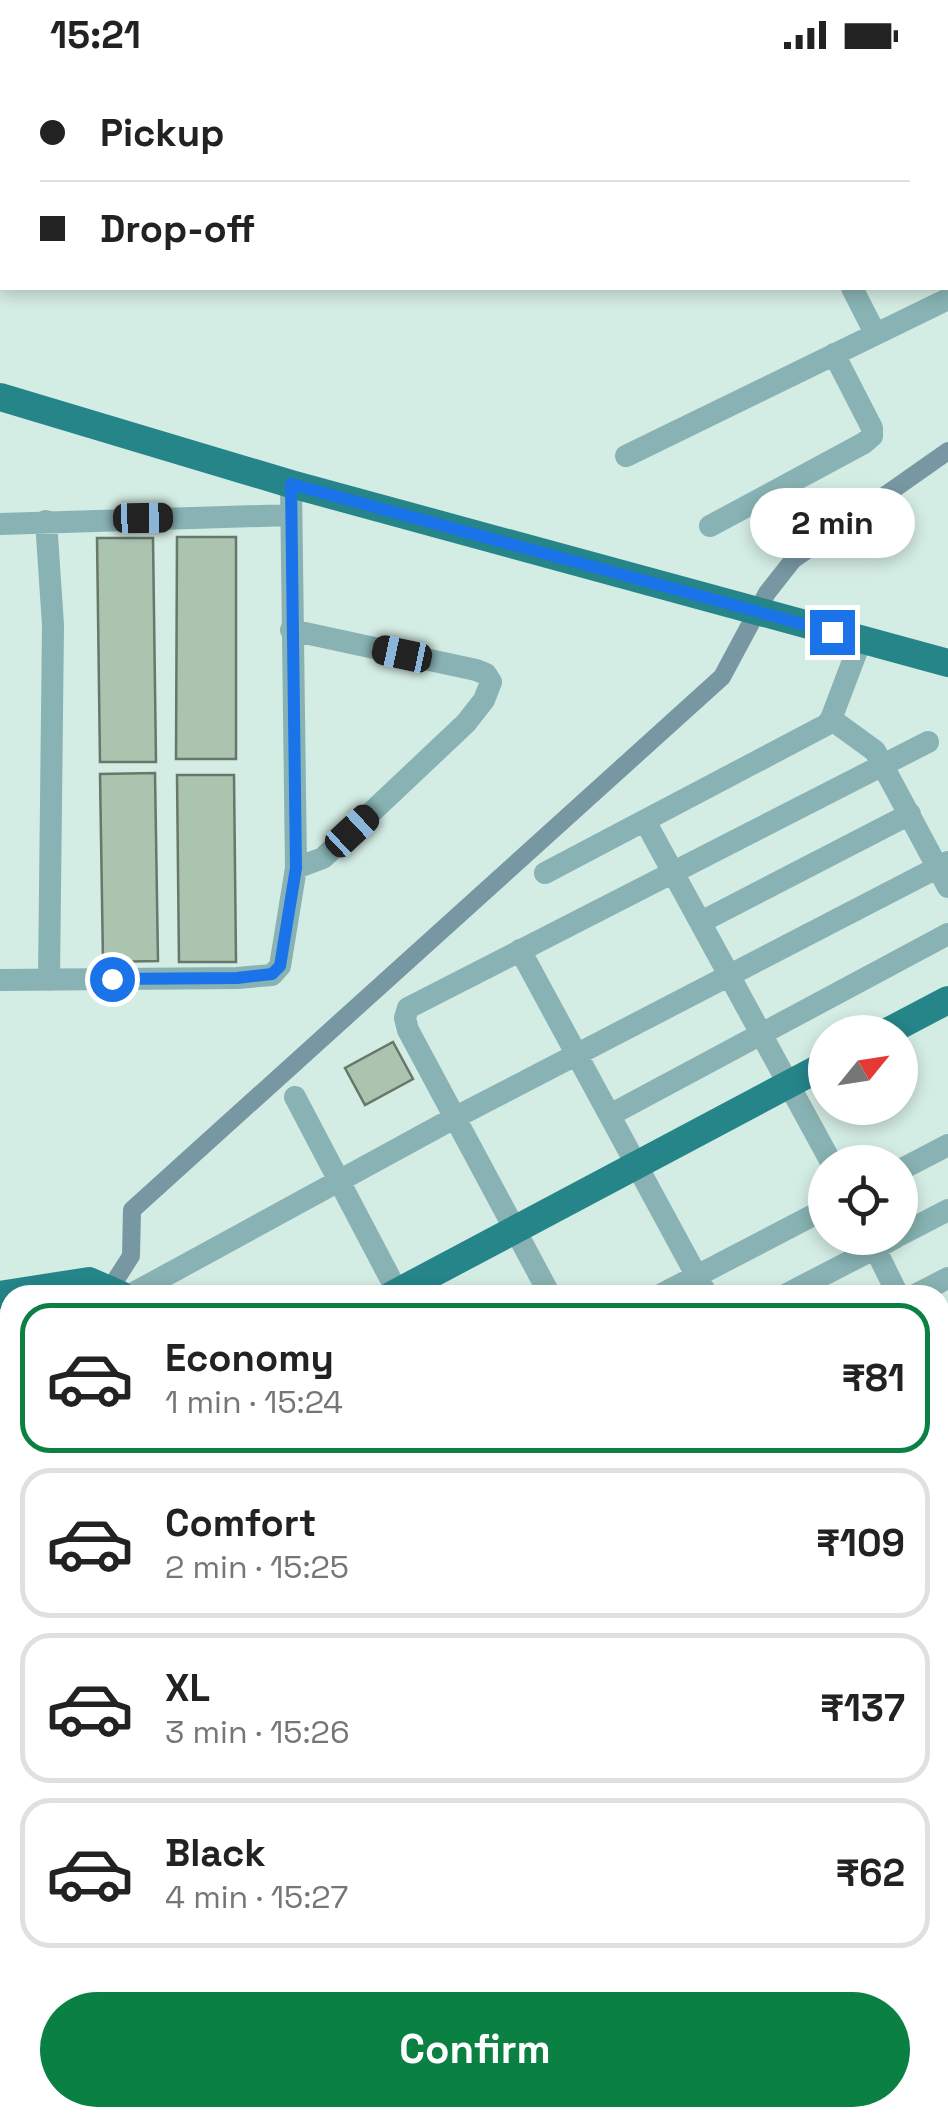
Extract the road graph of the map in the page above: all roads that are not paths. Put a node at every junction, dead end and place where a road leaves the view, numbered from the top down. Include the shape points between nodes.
1 (853, 290) edge
2 (948, 298) edge
3 (875, 333) junction
4 (834, 354) junction
5 (0, 397) edge
6 (626, 456) dead end
7 (291, 484) junction
8 (291, 516) junction
9 (46, 521) junction
10 (0, 524) edge
11 (710, 526) dead end
12 (292, 630) junction
13 (862, 640) junction
14 (948, 664) edge
15 (832, 719) junction
16 (928, 742) dead end
17 (883, 763) junction
18 (910, 814) junction
19 (644, 821) junction
20 (296, 868) junction
21 (945, 872) edge
22 (546, 873) dead end
23 (675, 874) junction
24 (701, 922) junction
25 (948, 934) edge
26 (520, 950) junction
27 (730, 975) junction
28 (0, 980) edge
29 (49, 980) junction
30 (948, 1000) edge
31 (918, 1016) edge
32 (762, 1033) junction
33 (578, 1054) junction
34 (808, 1074) edge
35 (789, 1084) junction
36 (295, 1097) dead end
37 (610, 1115) junction
38 (456, 1117) junction
39 (823, 1145) edge
40 (948, 1145) edge
41 (918, 1161) edge
42 (637, 1165) junction
43 (339, 1181) junction
44 (948, 1210) edge
45 (808, 1220) edge
46 (918, 1224) edge
47 (515, 1230) junction
48 (858, 1255) edge
49 (889, 1255) edge
50 (59, 1285) edge
51 (99, 1285) edge
52 (148, 1285) edge
53 (391, 1285) edge
54 (413, 1285) edge
55 (545, 1285) edge
56 (702, 1285) edge
57 (803, 1285) edge
58 (896, 1285) edge

1 - 3 street
2 - 3 street
3 - 4 street
4 - 6 street
4 - 11 street via 872,436
5 - 7 main road
7 - 8 street
7 - 13 main road
8 - 9 street
8 - 12 street
9 - 10 street
9 - 29 street via 53,624
12 - 20 street
12 - 20 street via 481,672 490,682 466,723 323,858
13 - 14 main road
13 - 15 street
15 - 17 street
15 - 19 street
16 - 17 street
17 - 18 street
17 - 23 street
18 - 21 street
18 - 24 street
19 - 22 street
19 - 23 street
20 - 29 street via 284,950 272,974
21 - 27 street
23 - 24 street
23 - 26 street
24 - 27 street
25 - 32 street
26 - 33 street
26 - 38 street via 406,1012 408,1030
27 - 32 street
27 - 33 street
28 - 29 street
30 - 31 main road
32 - 35 street
32 - 37 street
33 - 37 street
33 - 38 street
34 - 35 main road
35 - 39 street
35 - 42 main road
36 - 43 street
37 - 42 street
38 - 43 street
38 - 47 street
40 - 41 street
42 - 47 main road
42 - 56 street
43 - 52 street
43 - 53 street
44 - 46 street
45 - 56 street
47 - 54 main road
47 - 55 street
48 - 57 street
49 - 58 street
50 - 51 main road

